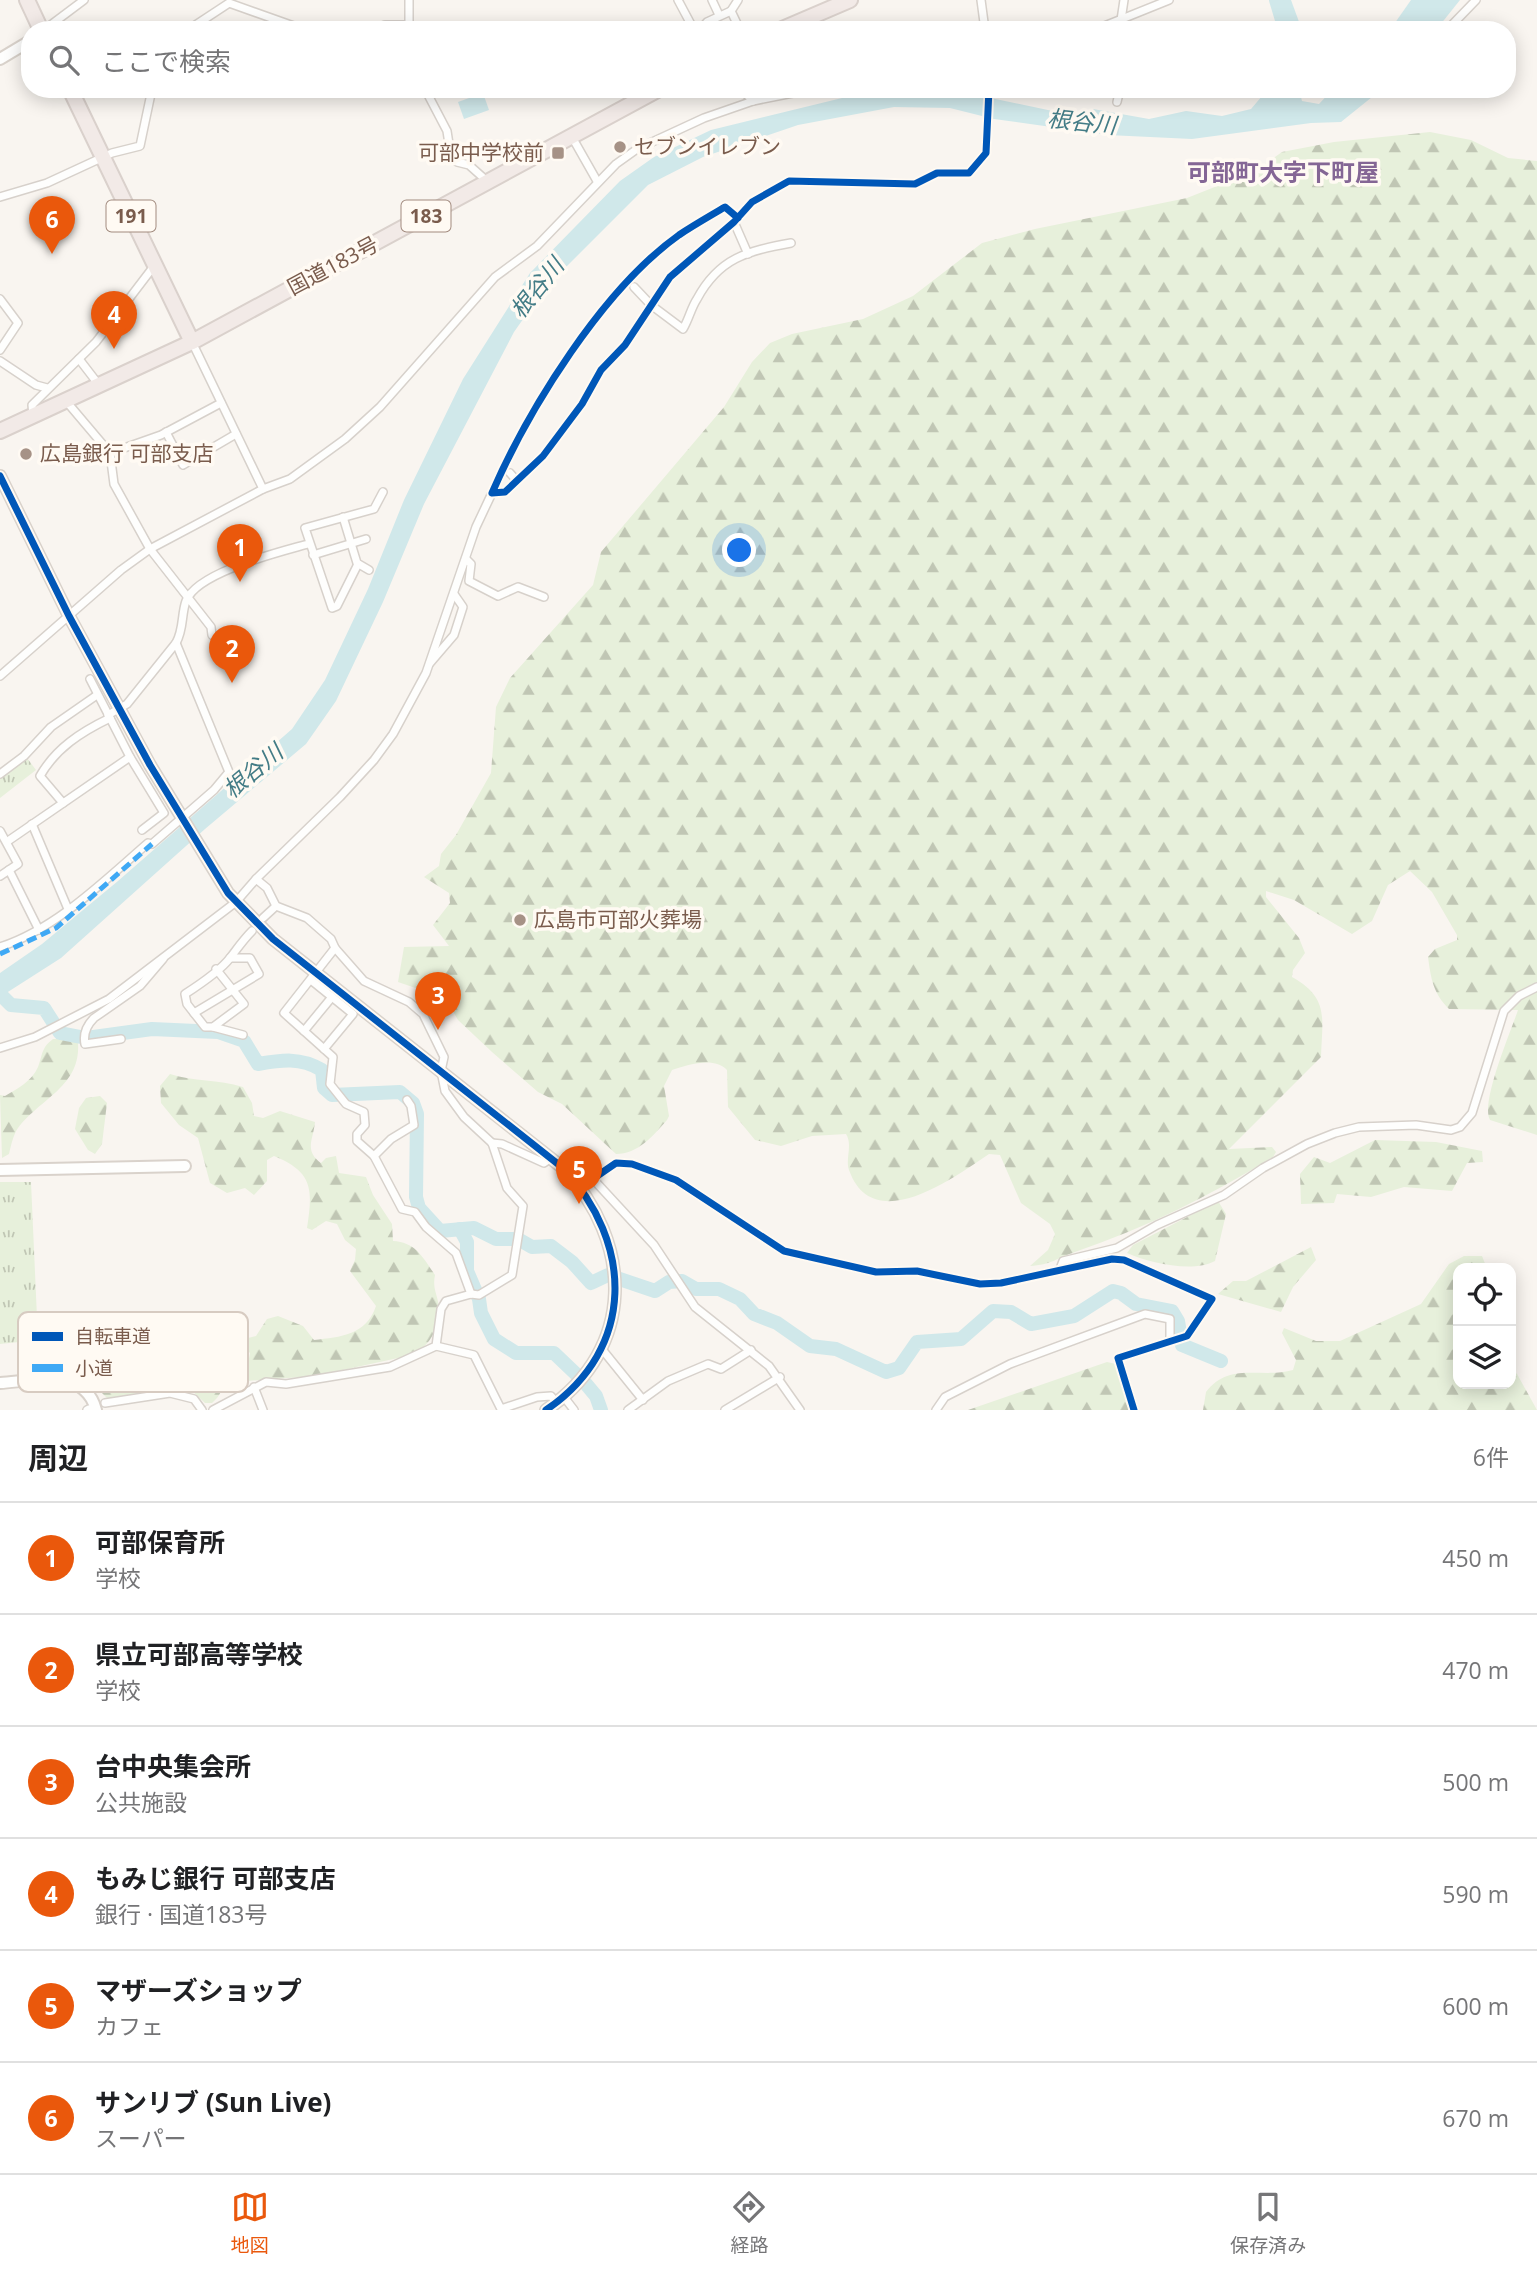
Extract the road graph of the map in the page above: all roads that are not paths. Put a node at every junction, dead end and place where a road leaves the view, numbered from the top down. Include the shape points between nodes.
1 (27, 0) edge
2 (84, 0) edge
3 (409, 0) edge
4 (678, 0) edge
5 (712, 0) edge
6 (738, 0) edge
7 (850, 0) edge
8 (981, 0) edge
9 (1124, 0) edge
10 (1169, 0) edge
11 (1476, 0) edge
12 (732, 11) junction
13 (719, 15) junction
14 (1121, 20) joint
15 (38, 21) edge
16 (55, 21) edge
17 (202, 21) edge
18 (280, 21) edge
19 (409, 21) edge
20 (691, 21) edge
21 (710, 21) edge
22 (736, 21) edge
23 (801, 21) edge
24 (984, 21) edge
25 (1456, 21) edge
26 (21, 46) edge
27 (0, 59) edge
28 (74, 98) edge
29 (150, 98) edge
30 (430, 98) edge
31 (643, 98) edge
32 (750, 98) edge
33 (768, 98) edge
34 (989, 98) edge
35 (1118, 98) edge
36 (753, 101) junction
37 (1117, 102) dead end
38 (572, 137) junction
39 (103, 157) junction
40 (597, 181) junction
41 (488, 182) junction
42 (0, 197) edge
43 (736, 220) junction
44 (791, 243) dead end
45 (748, 254) junction
46 (154, 265) junction
47 (634, 287) dead end
48 (0, 299) edge
49 (651, 305) junction
50 (192, 342) junction
51 (0, 350) edge
52 (79, 359) junction
53 (0, 361) edge
54 (99, 385) junction
55 (47, 388) junction
56 (65, 401) junction
57 (221, 402) junction
58 (33, 415) junction
59 (0, 430) edge
60 (166, 432) junction
61 (236, 434) junction
62 (110, 453) junction
63 (510, 473) dead end
64 (0, 476) edge
65 (517, 481) junction
66 (262, 489) junction
67 (383, 492) dead end
68 (4, 493) edge
69 (492, 493) junction
70 (343, 517) junction
71 (366, 539) dead end
72 (351, 543) junction
73 (308, 544) junction
74 (150, 550) junction
75 (313, 555) junction
76 (466, 559) junction
77 (358, 564) junction
78 (369, 570) dead end
79 (454, 594) junction
80 (188, 597) junction
81 (544, 597) dead end
82 (69, 616) junction
83 (212, 635) dead end
84 (176, 643) junction
85 (430, 663) junction
86 (2, 671) edge
87 (90, 680) dead end
88 (97, 695) junction
89 (120, 709) junction
90 (109, 717) junction
91 (130, 757) junction
92 (0, 774) edge
93 (63, 803) junction
94 (182, 821) junction
95 (32, 824) junction
96 (142, 830) dead end
97 (0, 831) edge
98 (8, 841) junction
99 (9, 870) junction
100 (0, 876) edge
101 (256, 879) junction
102 (232, 898) junction
103 (276, 906) junction
104 (68, 909) junction
105 (263, 918) dead end
106 (39, 930) junction
107 (251, 931) dead end
108 (0, 947) edge
109 (335, 948) junction
110 (168, 952) junction
111 (230, 958) junction
112 (216, 969) junction
113 (313, 976) junction
114 (1537, 987) edge
115 (231, 988) junction
116 (332, 997) junction
117 (194, 1013) junction
118 (213, 1027) junction
119 (304, 1031) junction
120 (243, 1035) dead end
121 (121, 1039) dead end
122 (0, 1048) edge
123 (324, 1049) junction
124 (441, 1071) junction
125 (407, 1101) dead end
126 (492, 1143) junction
127 (374, 1156) junction
128 (551, 1158) junction
129 (185, 1166) dead end
130 (0, 1170) edge
131 (593, 1178) junction
132 (581, 1187) junction
133 (1060, 1269) junction
134 (475, 1295) junction
135 (1177, 1339) junction
136 (436, 1346) junction
137 (601, 1348) junction
138 (751, 1350) junction
139 (780, 1377) junction
140 (18, 1382) edge
141 (0, 1383) edge
142 (254, 1387) junction
143 (248, 1390) edge
144 (87, 1392) edge
145 (245, 1392) edge
146 (560, 1400) junction
147 (643, 1400) junction
148 (94, 1408) edge
149 (266, 1409) edge
150 (202, 1410) edge
151 (213, 1410) edge
152 (546, 1410) edge
153 (574, 1410) edge
154 (628, 1410) edge
155 (725, 1410) edge
156 (800, 1410) edge
157 (936, 1410) edge
158 (1134, 1410) edge

1 - 15 highway
2 - 16 street
3 - 19 street
4 - 20 street
5 - 13 street
6 - 12 street
7 - 23 highway
8 - 24 street
9 - 14 street
10 - 14 street
11 - 25 street
12 - 13 street
12 - 22 street
13 - 21 street
17 - 18 street via 229,3
26 - 27 street
28 - 39 highway, 191
29 - 39 street via 140,146
30 - 41 street via 447,131 451,157
31 - 38 highway, 国道183号 / 183
32 - 36 street
33 - 36 street
34 - 43 street via 988,147 969,173 937,173 915,184 789,181 752,202
35 - 37 street
36 - 40 street via 637,149
38 - 40 street
38 - 41 highway, 国道183号 / 183
39 - 42 street via 47,183
39 - 46 highway, 191
40 - 66 street via 537,246 486,287 380,407 317,462
41 - 50 highway, 国道183号 / 183
43 - 45 street
43 - 49 street via 670,277
43 - 69 street via 725,207 679,235 598,314 571,352
44 - 45 street
45 - 49 street via 723,264 696,300 683,329
46 - 50 highway, 191
46 - 52 street
47 - 49 street
48 - 51 street via 18,323
49 - 65 street via 543,456
50 - 54 highway, 国道183号 / 183
50 - 57 street
52 - 54 street
52 - 55 street
53 - 55 street
54 - 56 highway, 国道183号 / 183
55 - 58 street via 32,405
56 - 58 highway, 国道183号 / 183
56 - 62 street
57 - 60 street
57 - 61 street
58 - 59 highway, 国道183号 / 183
60 - 61 street via 183,465
60 - 62 street
61 - 66 street
62 - 74 street via 114,484
63 - 65 street
64 - 68 street
65 - 69 street via 505,492
66 - 74 street
67 - 70 street via 374,509
68 - 82 street
69 - 76 street
70 - 72 street
70 - 73 street via 308,525
71 - 72 street
72 - 75 street
72 - 77 street
73 - 75 street
73 - 80 street via 218,573
74 - 80 street
74 - 82 street
75 - 77 street via 332,608
76 - 79 street
76 - 81 street via 471,564 469,580 498,596 518,587
77 - 78 street
79 - 85 street
79 - 85 street via 463,607 454,635
80 - 83 street
80 - 84 street
82 - 86 street
82 - 89 street
84 - 89 street
84 - 94 street via 229,772
85 - 101 street via 416,696 374,760
87 - 88 street
88 - 90 street
88 - 92 street via 51,727
89 - 90 street
89 - 94 street
90 - 91 street
90 - 93 street via 78,734 40,776
91 - 93 street
91 - 96 street via 164,813
93 - 95 street
94 - 102 street
94 - 104 street
95 - 98 street
95 - 104 street
97 - 98 street
98 - 99 street via 18,864
99 - 100 street
99 - 106 street
101 - 102 street
101 - 103 street
102 - 110 street
102 - 113 street
103 - 105 street
103 - 109 street via 307,918
104 - 106 street
106 - 108 street
107 - 111 street
109 - 113 street
109 - 124 street via 364,981 409,1002 423,1014 444,1057
110 - 121 street via 140,986 94,1018 85,1044
110 - 122 street via 109,999 58,1026
111 - 112 street
111 - 115 street via 250,958 259,974
112 - 115 street
112 - 117 street via 185,995
113 - 116 street
113 - 119 street via 284,1013
113 - 124 street
114 - 133 street via 1504,1011 1472,1113 1460,1127 1359,1127 1318,1139 1224,1195 1157,1224 1117,1248 1063,1261
115 - 117 street
115 - 118 street via 244,1003
116 - 119 street
116 - 123 street via 353,1014
117 - 118 street via 205,1027
118 - 120 street
119 - 123 street
123 - 127 street via 332,1057 330,1084 346,1104 364,1112 365,1125 357,1141
124 - 126 street via 445,1091
124 - 128 street
125 - 127 street via 414,1125
126 - 128 street via 544,1163
126 - 134 street via 507,1188 523,1206 512,1275
127 - 134 street via 402,1209 415,1212 456,1253
128 - 132 street
129 - 130 street
131 - 132 street
131 - 133 street via 616,1163 653,1171 711,1201 784,1251 864,1270 917,1271 980,1284
131 - 138 street via 654,1245 702,1314
132 - 137 street via 606,1230 614,1271 614,1303
133 - 135 street via 1124,1261 1212,1299
134 - 136 street via 446,1301
135 - 157 street via 1170,1319 1145,1314 1010,1364 945,1397
135 - 158 street via 1118,1358
136 - 142 street via 390,1367
136 - 146 street via 474,1355 501,1409 537,1396
137 - 146 street
137 - 147 street
138 - 139 street
138 - 147 street via 721,1369 708,1364 668,1381
139 - 155 street
139 - 156 street
140 - 141 street
142 - 143 street
142 - 149 street
144 - 148 street
145 - 151 street
146 - 152 street
146 - 153 street
147 - 154 street
148 - 150 street via 170,1393 194,1399

